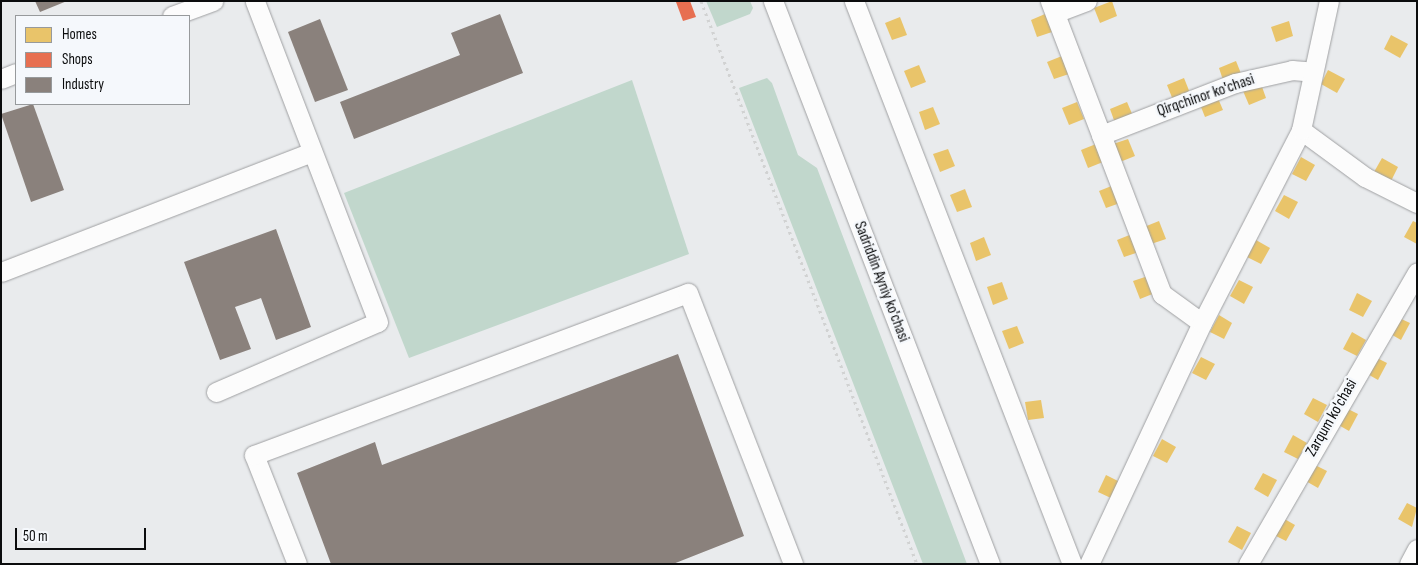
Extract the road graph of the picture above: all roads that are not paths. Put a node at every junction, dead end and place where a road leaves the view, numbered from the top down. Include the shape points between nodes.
1 (213, 1) edge
2 (254, 1) edge
3 (854, 1) edge
4 (1087, 1) edge
5 (1329, 1) edge
6 (773, 2) edge
7 (1052, 7) edge
8 (175, 15) edge
9 (1314, 72) junction
10 (15, 73) edge
11 (1, 79) edge
12 (1300, 130) junction
13 (1101, 135) junction
14 (312, 152) junction
15 (1417, 203) edge
16 (1, 272) edge
17 (1417, 273) edge
18 (1202, 323) junction
19 (216, 392) dead end
20 (1417, 550) edge
21 (298, 564) edge
22 (793, 564) edge
23 (990, 564) edge
24 (1072, 564) edge
25 (1089, 564) edge
26 (1248, 564) edge
27 (1409, 564) edge

1 - 8 street
2 - 14 street
3 - 24 street
4 - 7 street
5 - 9 street
6 - 23 street, Sadriddin Ayniy ko'chasi
7 - 13 street
9 - 12 street
9 - 13 street, Qirqchinor ko'chasi via 1292,70 1235,83
10 - 11 street
12 - 15 street via 1365,177
12 - 18 street
13 - 18 street via 1162,294
14 - 16 street
14 - 19 street via 378,322
17 - 26 street, Zarqum ko'chasi
18 - 25 street
20 - 27 street
21 - 22 street via 254,456 688,293

